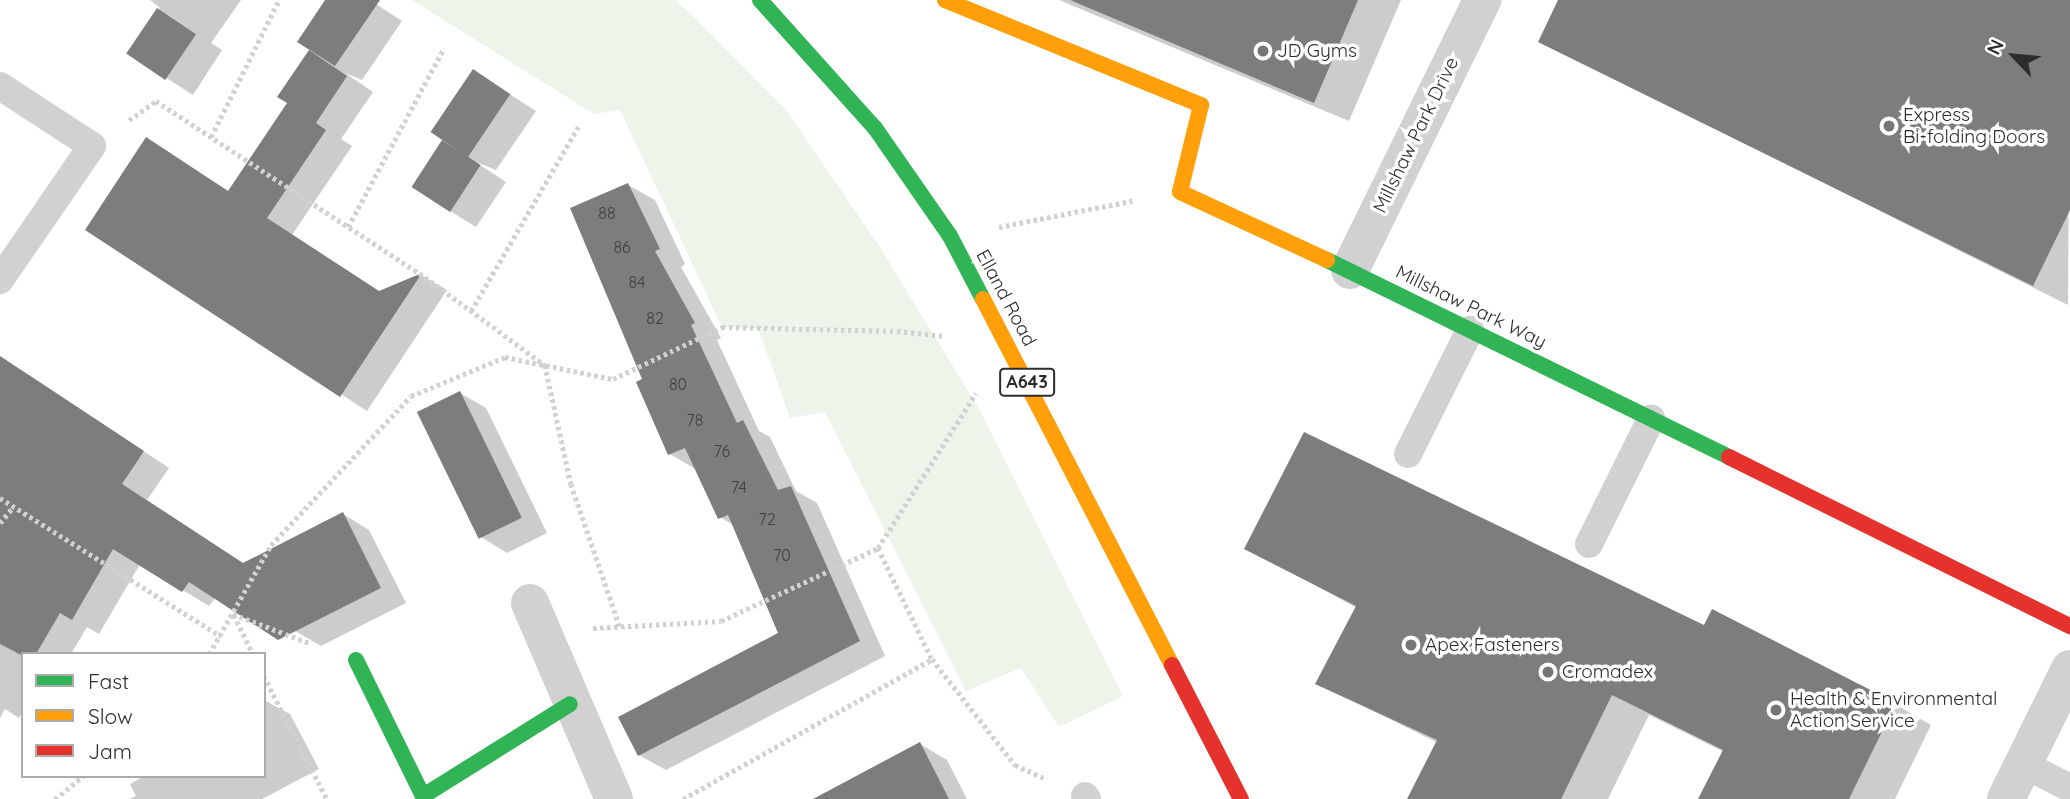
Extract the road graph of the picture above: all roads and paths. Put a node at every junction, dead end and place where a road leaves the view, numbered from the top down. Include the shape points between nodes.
1 (279, 0) edge
2 (760, 0) edge
3 (946, 0) edge
4 (1482, 0) edge
5 (443, 50) dead end
6 (0, 86) edge
7 (578, 127) dead end
8 (211, 137) junction
9 (92, 146) junction
10 (1180, 192) junction
11 (348, 227) junction
12 (950, 236) junction
13 (1350, 270) junction
14 (0, 280) edge
15 (471, 311) junction
16 (1470, 330) junction
17 (1007, 344) junction
18 (545, 365) junction
19 (1651, 419) junction
20 (1408, 454) dead end
21 (0, 498) edge
22 (13, 507) junction
23 (0, 523) edge
24 (1589, 544) dead end
25 (878, 548) junction
26 (233, 614) junction
27 (535, 617) joint
28 (2070, 626) edge
29 (620, 627) junction
30 (221, 636) junction
31 (210, 652) edge
32 (252, 652) edge
33 (932, 659) junction
34 (356, 660) joint
35 (2070, 669) edge
36 (266, 680) edge
37 (570, 704) junction
38 (2024, 764) junction
39 (81, 778) edge
40 (2070, 788) edge
41 (1086, 797) edge
42 (55, 799) edge
43 (327, 799) edge
44 (614, 799) edge
45 (683, 799) edge
46 (1241, 799) edge
47 (2006, 799) edge

1 - 8 path
2 - 12 street, Elland Road / A643 via 875,128
3 - 10 street via 1201,105
4 - 13 street, Millshaw Park Drive
5 - 11 path
6 - 9 lane
7 - 15 path
8 - 9 path via 156,101
8 - 11 path
9 - 14 lane
10 - 12 path
10 - 13 street, Millshaw Park Way
11 - 15 path
12 - 17 street, Elland Road / A643
13 - 16 street, Millshaw Park Way
15 - 18 path
16 - 19 street, Millshaw Park Way
16 - 20 lane
17 - 18 path via 897,331 722,327 613,379
17 - 25 path
17 - 46 street, Elland Road / A643
18 - 26 path via 505,356 411,396 271,545
18 - 29 path via 571,484
19 - 24 lane
19 - 28 street, Millshaw Park Way
21 - 22 path
22 - 23 path
22 - 30 path
25 - 29 path via 721,621
25 - 33 path
26 - 30 path
26 - 32 path
26 - 34 path
27 - 29 path
27 - 37 street
30 - 31 path
33 - 41 path via 1015,765
33 - 45 path
34 - 37 street via 423,796
35 - 38 street
36 - 43 path
37 - 44 street
38 - 40 lane
38 - 47 street
39 - 42 path

